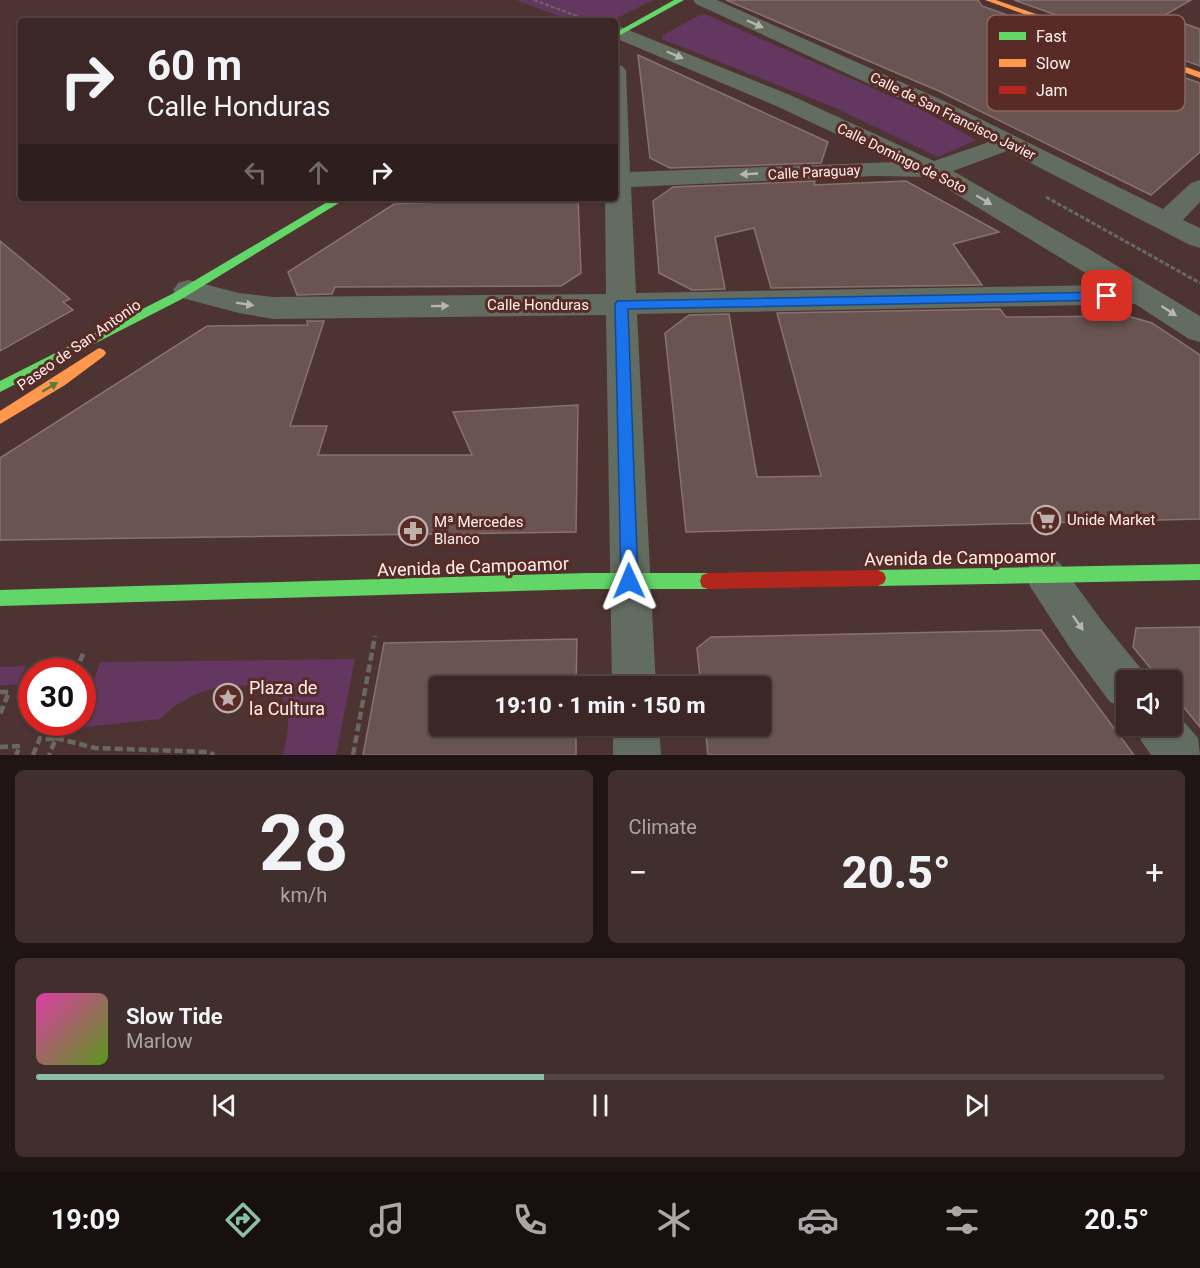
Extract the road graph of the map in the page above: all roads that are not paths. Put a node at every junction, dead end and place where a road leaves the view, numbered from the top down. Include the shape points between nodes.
1 (680, 0) edge
2 (702, 0) edge
3 (989, 0) edge
4 (1031, 15) edge
5 (618, 34) edge
6 (1185, 70) edge
7 (1200, 75) edge
8 (1008, 143) junction
9 (933, 170) junction
10 (618, 180) edge
11 (1200, 188) edge
12 (337, 201) edge
13 (617, 201) edge
14 (1166, 221) junction
15 (1200, 239) edge
16 (182, 293) junction
17 (1142, 294) junction
18 (622, 304) junction
19 (1200, 331) edge
20 (0, 387) edge
21 (0, 418) edge
22 (1200, 572) edge
23 (1045, 574) junction
24 (629, 581) junction
25 (0, 598) edge
26 (1116, 673) edge
27 (633, 676) edge
28 (636, 736) edge
29 (1166, 736) edge
30 (637, 755) edge
31 (1181, 755) edge

1 - 5 main road
2 -> 8 street, Calle de San Francisco Javier via 936,106
3 - 4 main road
5 -> 9 street, Calle Domingo de Soto via 782,100
6 - 7 main road
8 - 9 street, Calle Paraguay
8 - 14 street, Calle de San Francisco Javier
9 -> 10 street, Calle Paraguay
9 -> 17 street, Calle Domingo de Soto
11 - 14 street
12 - 16 main road, Paseo de San Antonio
13 - 18 street
14 - 15 street, Calle de San Francisco Javier
16 -> 18 street, Calle Honduras via 273,308
16 - 20 main road, Paseo de San Antonio
21 -> 16 main road, Paseo de San Antonio via 60,381
17 - 18 street, Calle Honduras
17 -> 19 street, Calle Domingo de Soto
18 - 24 street
22 - 23 main road, Avenida de Campoamor
23 - 24 main road, Avenida de Campoamor
23 -> 26 street
24 - 25 main road, Avenida de Campoamor
24 - 27 street
28 - 30 street
29 - 31 street

